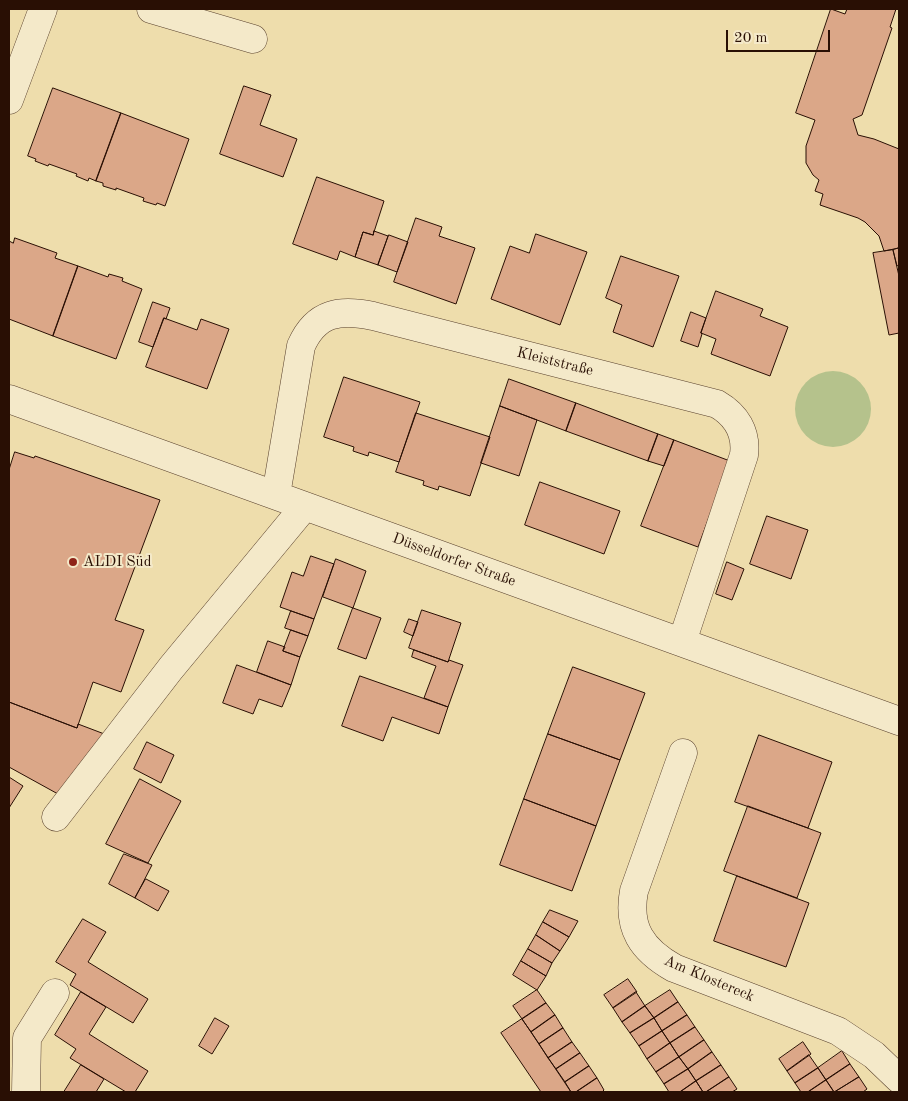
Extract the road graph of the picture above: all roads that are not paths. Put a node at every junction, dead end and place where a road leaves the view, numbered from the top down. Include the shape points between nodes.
1 (43, 9) edge
2 (151, 9) edge
3 (254, 39) dead end
4 (9, 100) edge
5 (9, 399) edge
6 (276, 496) junction
7 (305, 506) junction
8 (682, 642) junction
9 (899, 721) edge
10 (683, 753) dead end
11 (56, 818) dead end
12 (55, 993) dead end
13 (899, 1079) edge
14 (26, 1092) edge

1 - 4 street
2 - 3 street
5 - 6 street, Düsseldorfer Straße
6 - 7 street, Düsseldorfer Straße
6 - 8 street, Kleiststraße via 301,346 317,322 335,314 347,312 373,316 717,404 731,414 742,429 744,455
7 - 8 street, Düsseldorfer Straße
7 - 11 street via 171,668
8 - 9 street, Düsseldorfer Straße
10 - 13 street, Am Klostereck via 634,891 631,904 638,936 653,954 674,968 838,1031 874,1055
12 - 14 street via 27,1038

